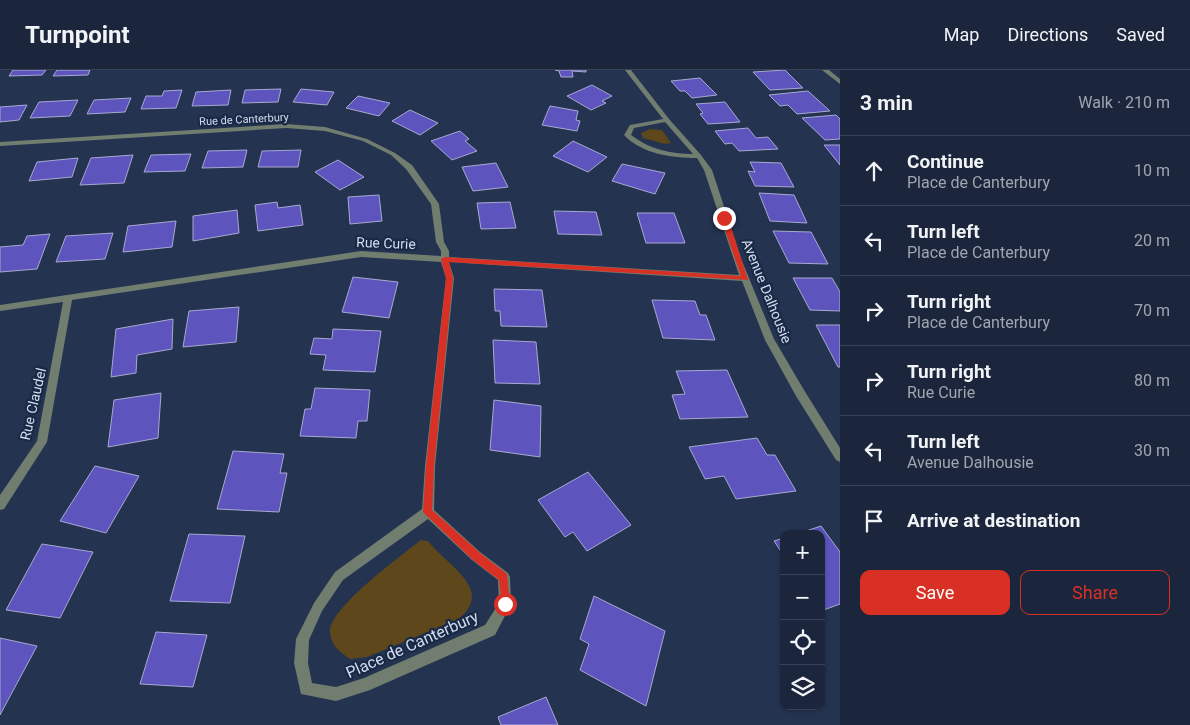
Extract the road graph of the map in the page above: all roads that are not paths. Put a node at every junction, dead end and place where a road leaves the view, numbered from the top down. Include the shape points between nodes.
1 (628, 70) edge
2 (825, 70) edge
3 (840, 82) edge
4 (667, 120) junction
5 (0, 144) edge
6 (699, 156) junction
7 (445, 259) junction
8 (745, 278) junction
9 (68, 299) junction
10 (0, 308) edge
11 (840, 457) edge
12 (0, 505) edge
13 (428, 512) junction

1 - 4 street, Avenue Dalhousie
2 - 3 street
4 - 6 street, Avenue Dalhousie
4 - 6 street via 632,126 626,135 648,148 683,157
5 - 7 street, Rue de Canterbury via 286,126 324,129 364,140 393,154 409,167 435,204
6 - 8 street, Avenue Dalhousie via 708,170
7 - 8 street, Rue Curie
7 - 9 street, Rue Curie via 361,254
7 - 13 street via 450,278
8 - 11 street, Avenue Dalhousie via 770,340
9 - 10 street, Rue Curie
9 - 12 street, Rue Claudel via 42,442
13 - 13 street, Place de Canterbury via 338,576 318,607 303,640 301,663 306,689 336,694 365,685 490,630 505,604 504,577

